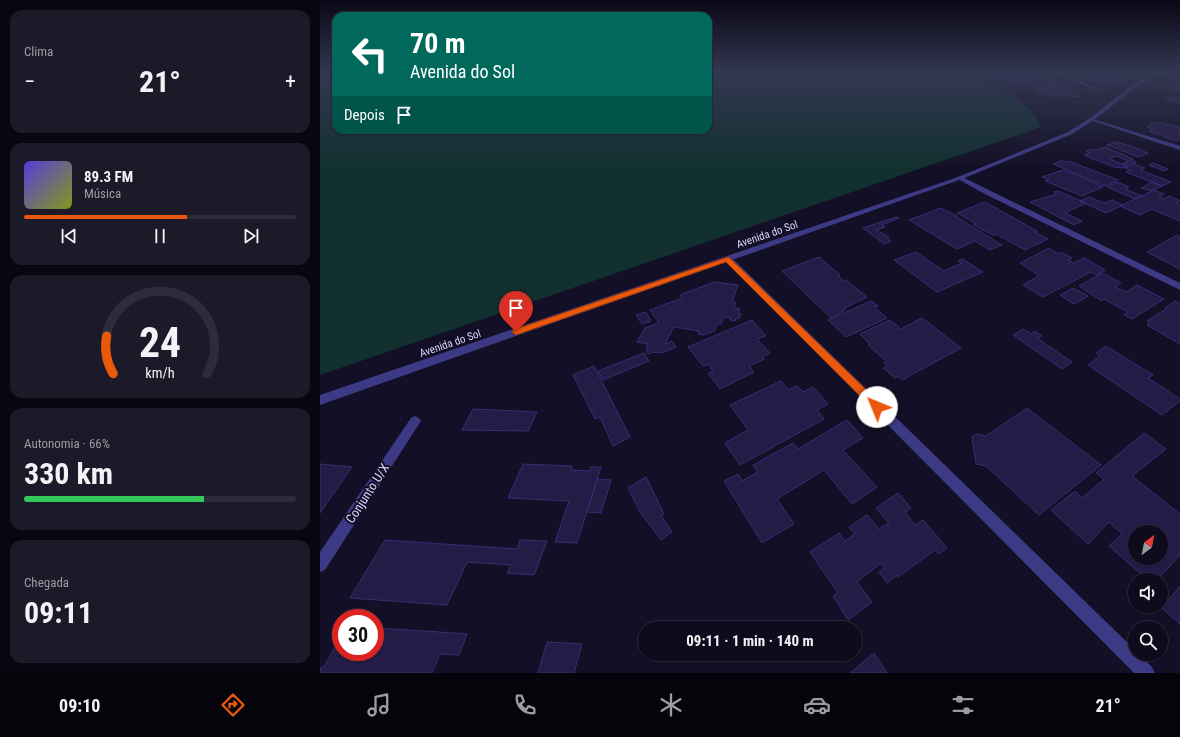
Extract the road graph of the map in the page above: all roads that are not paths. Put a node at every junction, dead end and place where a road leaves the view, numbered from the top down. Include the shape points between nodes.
1 (1111, 104) edge
2 (1092, 119) junction
3 (1180, 148) edge
4 (960, 178) junction
5 (728, 259) junction
6 (1180, 287) edge
7 (320, 400) edge
8 (415, 421) dead end
9 (320, 565) edge
10 (1146, 673) edge

1 - 2 street, Avenida do Sol
2 - 3 street
2 - 4 street, Avenida do Sol via 1070,133
4 - 5 street, Avenida do Sol
4 - 6 street
5 - 7 street, Avenida do Sol
5 - 10 street
8 - 9 street, Conjunto U/X

